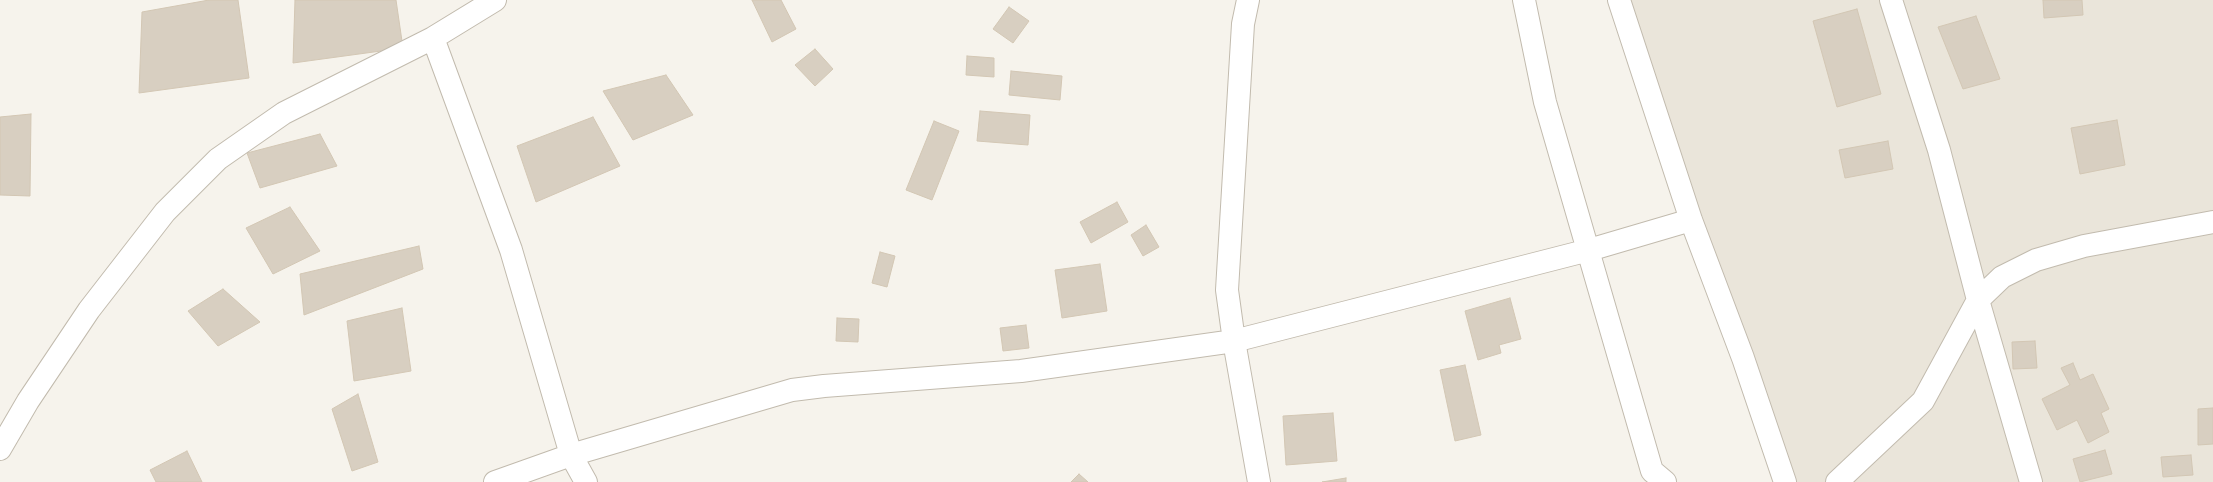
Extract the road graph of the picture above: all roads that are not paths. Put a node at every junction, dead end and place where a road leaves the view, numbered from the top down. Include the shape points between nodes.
1 (495, 0) edge
2 (1248, 0) edge
3 (1524, 0) edge
4 (1620, 0) edge
5 (1892, 0) edge
6 (433, 38) junction
7 (1691, 220) junction
8 (2213, 222) edge
9 (1589, 250) junction
10 (1978, 300) junction
11 (1234, 341) junction
12 (0, 449) edge
13 (571, 455) junction
14 (495, 482) edge
15 (586, 482) edge
16 (1259, 482) edge
17 (1665, 482) edge
18 (1785, 482) edge
19 (1837, 482) edge
20 (2031, 482) edge

1 - 6 street
2 - 11 street via 1243,24 1227,270
3 - 9 street via 1545,102
4 - 7 street
5 - 10 street via 1939,150
6 - 12 street via 284,113 218,159 165,212 89,310 28,401
6 - 13 street via 511,250
7 - 9 street
7 - 18 street
8 - 10 street via 2084,246 2036,260 2002,277
9 - 11 street
9 - 17 street via 1652,471
10 - 19 street via 1923,401
10 - 20 street
11 - 13 street via 1021,371 792,390
11 - 16 street
13 - 14 street
13 - 15 street

